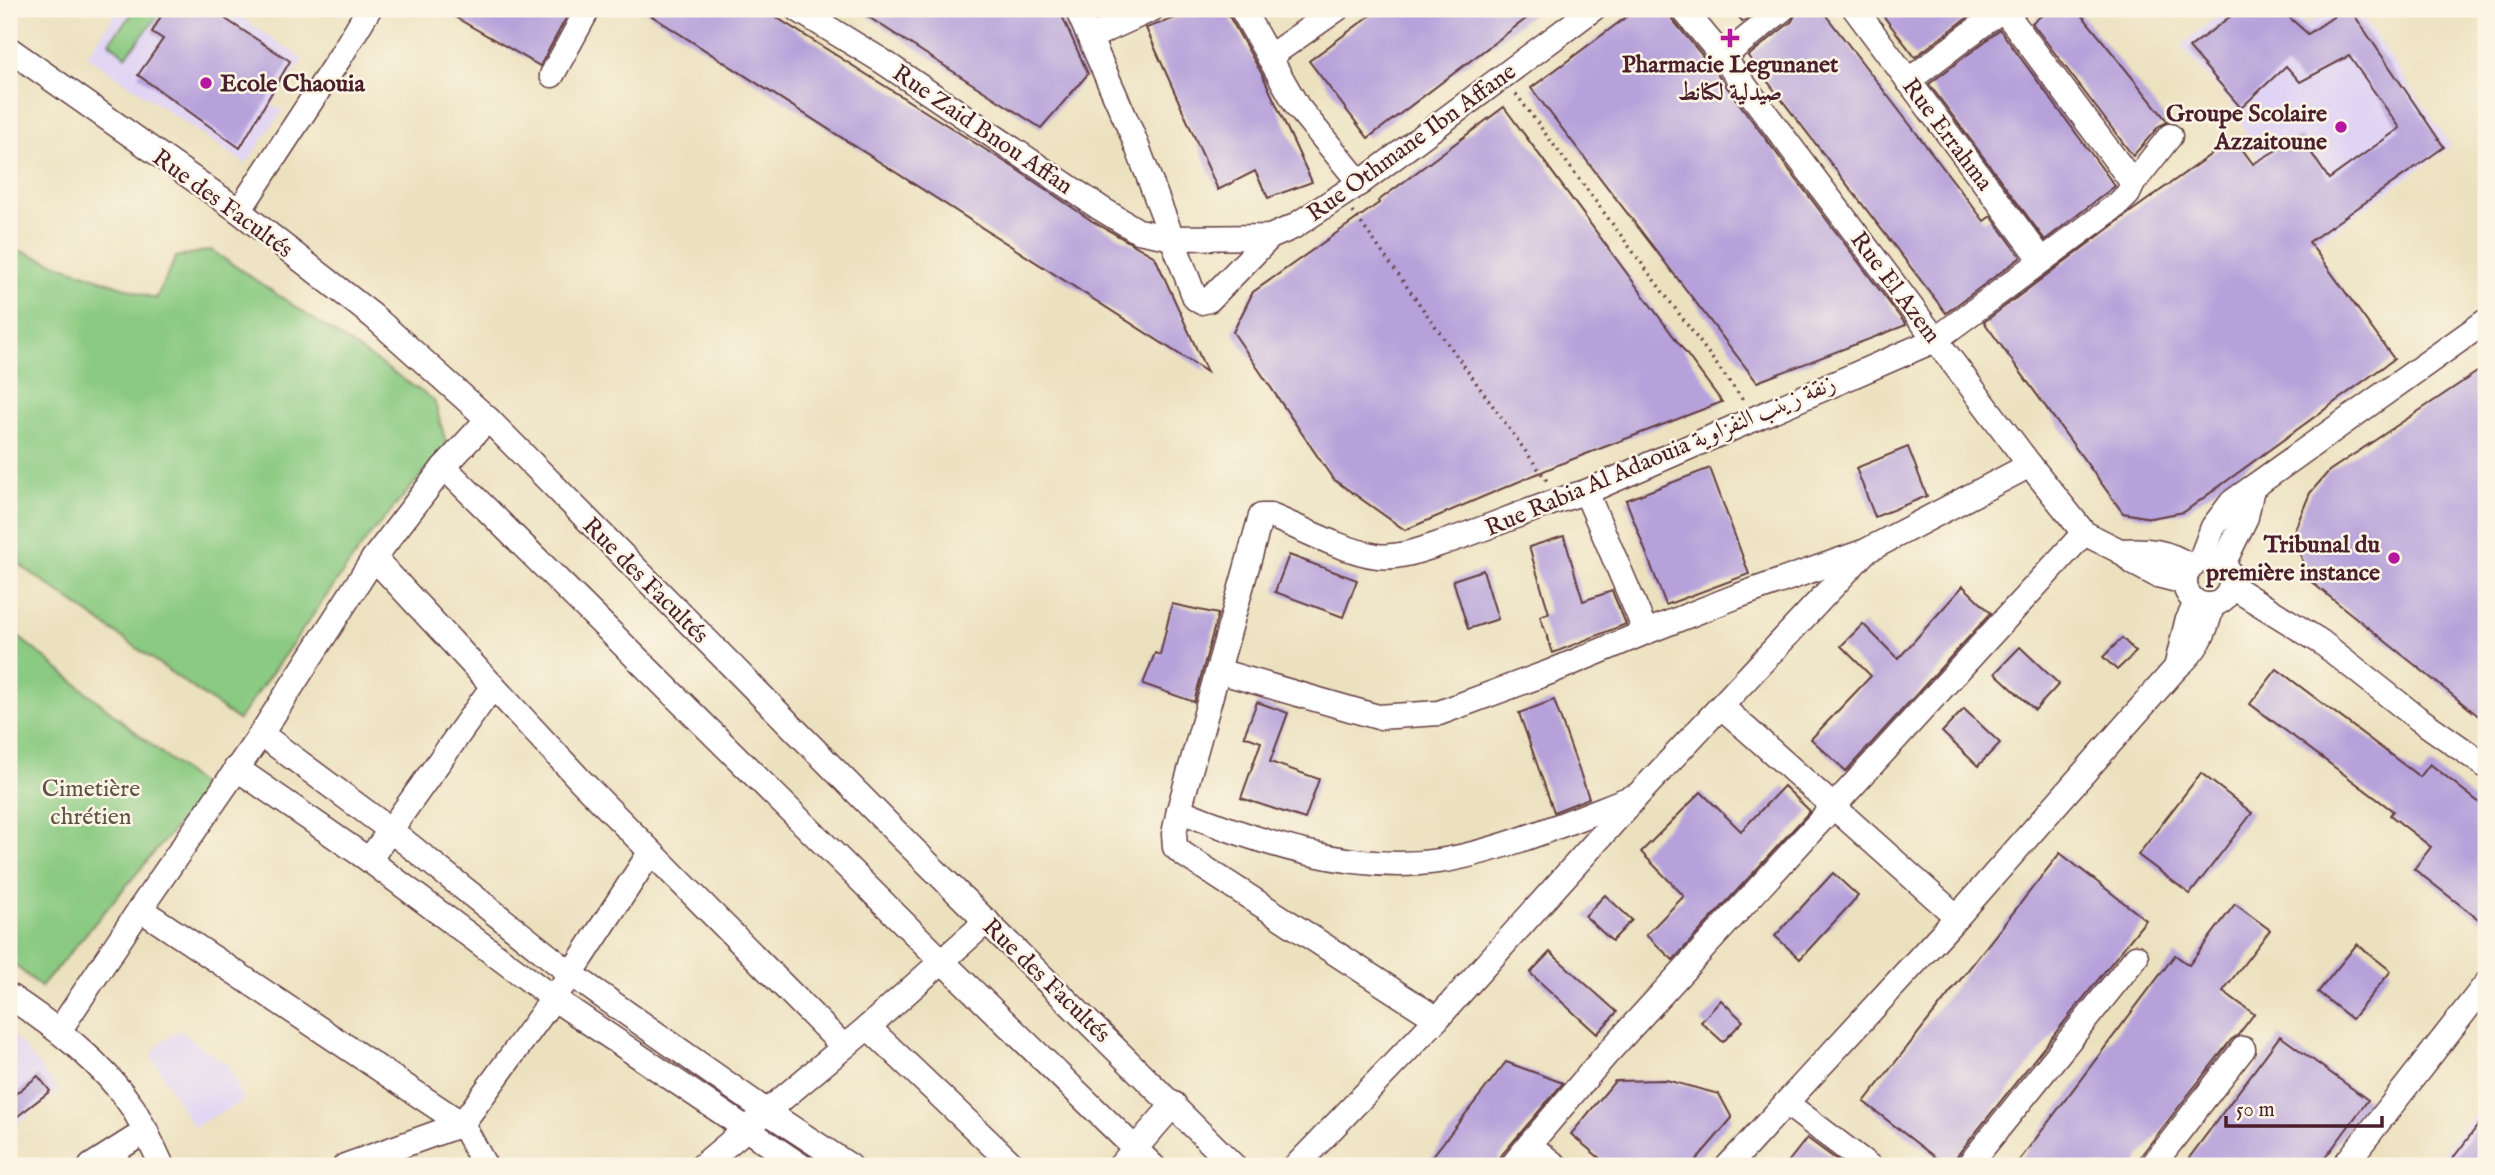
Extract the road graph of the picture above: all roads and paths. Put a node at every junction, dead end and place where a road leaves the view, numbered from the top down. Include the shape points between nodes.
1 (369, 9) edge
2 (588, 9) edge
3 (797, 9) edge
4 (1077, 9) edge
5 (1152, 9) edge
6 (1242, 9) edge
7 (1337, 9) edge
8 (1593, 9) edge
9 (1683, 9) edge
10 (1783, 9) edge
11 (1854, 9) edge
12 (2003, 9) edge
13 (1091, 37) junction
14 (9, 49) edge
15 (1269, 57) junction
16 (1723, 57) junction
17 (551, 75) dead end
18 (1502, 76) junction
19 (1909, 81) junction
20 (2170, 136) dead end
21 (2133, 183) junction
22 (1351, 189) junction
23 (239, 211) junction
24 (1270, 237) junction
25 (1173, 238) junction
26 (2042, 260) junction
27 (2486, 321) edge
28 (1935, 340) junction
29 (1755, 417) junction
30 (488, 419) junction
31 (2030, 465) junction
32 (444, 467) junction
33 (1586, 492) junction
34 (1560, 499) junction
35 (2084, 533) junction
36 (1866, 551) junction
37 (374, 558) junction
38 (2205, 581) junction
39 (1646, 632) junction
40 (1218, 671) junction
41 (493, 686) junction
42 (1722, 707) junction
43 (261, 734) junction
44 (2486, 766) edge
45 (236, 768) junction
46 (1637, 796) junction
47 (1833, 807) junction
48 (1179, 810) junction
49 (389, 829) junction
50 (650, 853) junction
51 (369, 860) junction
52 (140, 909) junction
53 (1957, 917) junction
54 (986, 921) junction
55 (2136, 957) dead end
56 (941, 960) junction
57 (571, 974) junction
58 (2486, 984) edge
59 (9, 996) edge
60 (553, 998) junction
61 (2478, 1009) edge
62 (1437, 1020) junction
63 (868, 1027) junction
64 (59, 1031) junction
65 (843, 1046) junction
66 (2243, 1049) dead end
67 (1786, 1102) junction
68 (1174, 1104) junction
69 (766, 1111) junction
70 (462, 1124) junction
71 (746, 1128) junction
72 (146, 1131) junction
73 (1529, 1145) junction
74 (1137, 1160) edge
75 (91, 1166) edge
76 (162, 1166) edge
77 (345, 1166) edge
78 (485, 1166) edge
79 (702, 1166) edge
80 (802, 1166) edge
81 (850, 1166) edge
82 (1014, 1166) edge
83 (1234, 1166) edge
84 (1296, 1166) edge
85 (1512, 1166) edge
86 (1556, 1166) edge
87 (1728, 1166) edge
88 (1869, 1166) edge
89 (1968, 1166) edge
90 (2152, 1166) edge
91 (2344, 1166) edge

1 - 23 street
2 - 17 street
3 - 25 street, Rue Zaid Bnou Affan via 1100,208 1138,231
4 - 13 street
5 - 13 street
6 - 15 street
7 - 15 street
8 - 18 street, Rue Othmane Ibn Affane
9 - 16 street, Rue El Azem
10 - 16 street
11 - 19 street, Rue Errahma
12 - 19 street
12 - 21 street
13 - 25 street
14 - 23 street, Rue des Facultés
15 - 22 street
16 - 28 street, Rue El Azem
18 - 22 street, Rue Othmane Ibn Affane
18 - 29 path
19 - 26 street, Rue Errahma
20 - 21 street, Rue Rabia Al Adaouia زنقة زينب النفزاوية
21 - 26 street, Rue Rabia Al Adaouia زنقة زينب النفزاوية via 2118,204
22 - 24 street, Rue Othmane Ibn Affane
22 - 34 path
23 - 30 street, Rue des Facultés via 373,316
24 - 25 street, Rue Othmane Ibn Affane
24 - 25 street via 1209,300 1201,302 1187,282
26 - 28 street, Rue Rabia Al Adaouia زنقة زينب النفزاوية
27 - 38 street via 2232,502 2213,527
28 - 29 street, Rue Rabia Al Adaouia زنقة زينب النفزاوية
28 - 31 street, Rue El Azem
29 - 33 street, Rue Rabia Al Adaouia زنقة زينب النفزاوية
30 - 32 street
30 - 54 street, Rue des Facultés
31 - 35 street, Rue El Azem
31 - 36 street
32 - 37 street
32 - 56 street
33 - 34 street, Rue Rabia Al Adaouia زنقة زينب النفزاوية
33 - 39 street
34 - 40 street, Rue Rabia Al Adaouia زنقة زينب النفزاوية via 1414,552 1378,556 1261,516
35 - 38 street, Rue El Azem via 2120,551 2143,549 2173,555
35 - 47 street
36 - 39 street
36 - 42 street
37 - 41 street
37 - 43 street
38 - 44 street, Rue El Azem via 2321,642
38 - 53 street via 2208,626 2201,642
39 - 40 street via 1440,713 1378,717
40 - 48 street
41 - 49 street
41 - 50 street
42 - 46 street
42 - 47 street
43 - 45 street
43 - 49 street
45 - 51 street
45 - 52 street
46 - 48 street via 1481,851 1439,861 1394,863 1301,850 1240,834
46 - 62 street
47 - 53 street
47 - 73 street
48 - 62 street via 1175,846 1183,855
49 - 51 street
49 - 57 street
50 - 57 street
50 - 65 street
51 - 60 street
52 - 64 street
52 - 70 street
53 - 67 street
54 - 56 street
54 - 68 street, Rue des Facultés
55 - 89 street
56 - 63 street
56 - 74 street
57 - 60 street
57 - 69 street
58 - 61 street
59 - 64 street
60 - 70 street
60 - 71 street
61 - 91 street
62 - 84 street
63 - 65 street
63 - 82 street
64 - 72 street via 112,1083
65 - 69 street
66 - 90 street
67 - 87 street
67 - 88 street
68 - 74 street
68 - 83 street, Rue des Facultés
69 - 71 street
69 - 81 street
70 - 77 street
70 - 78 street
71 - 79 street
71 - 80 street
72 - 75 street
72 - 76 street
73 - 85 street
73 - 86 street

